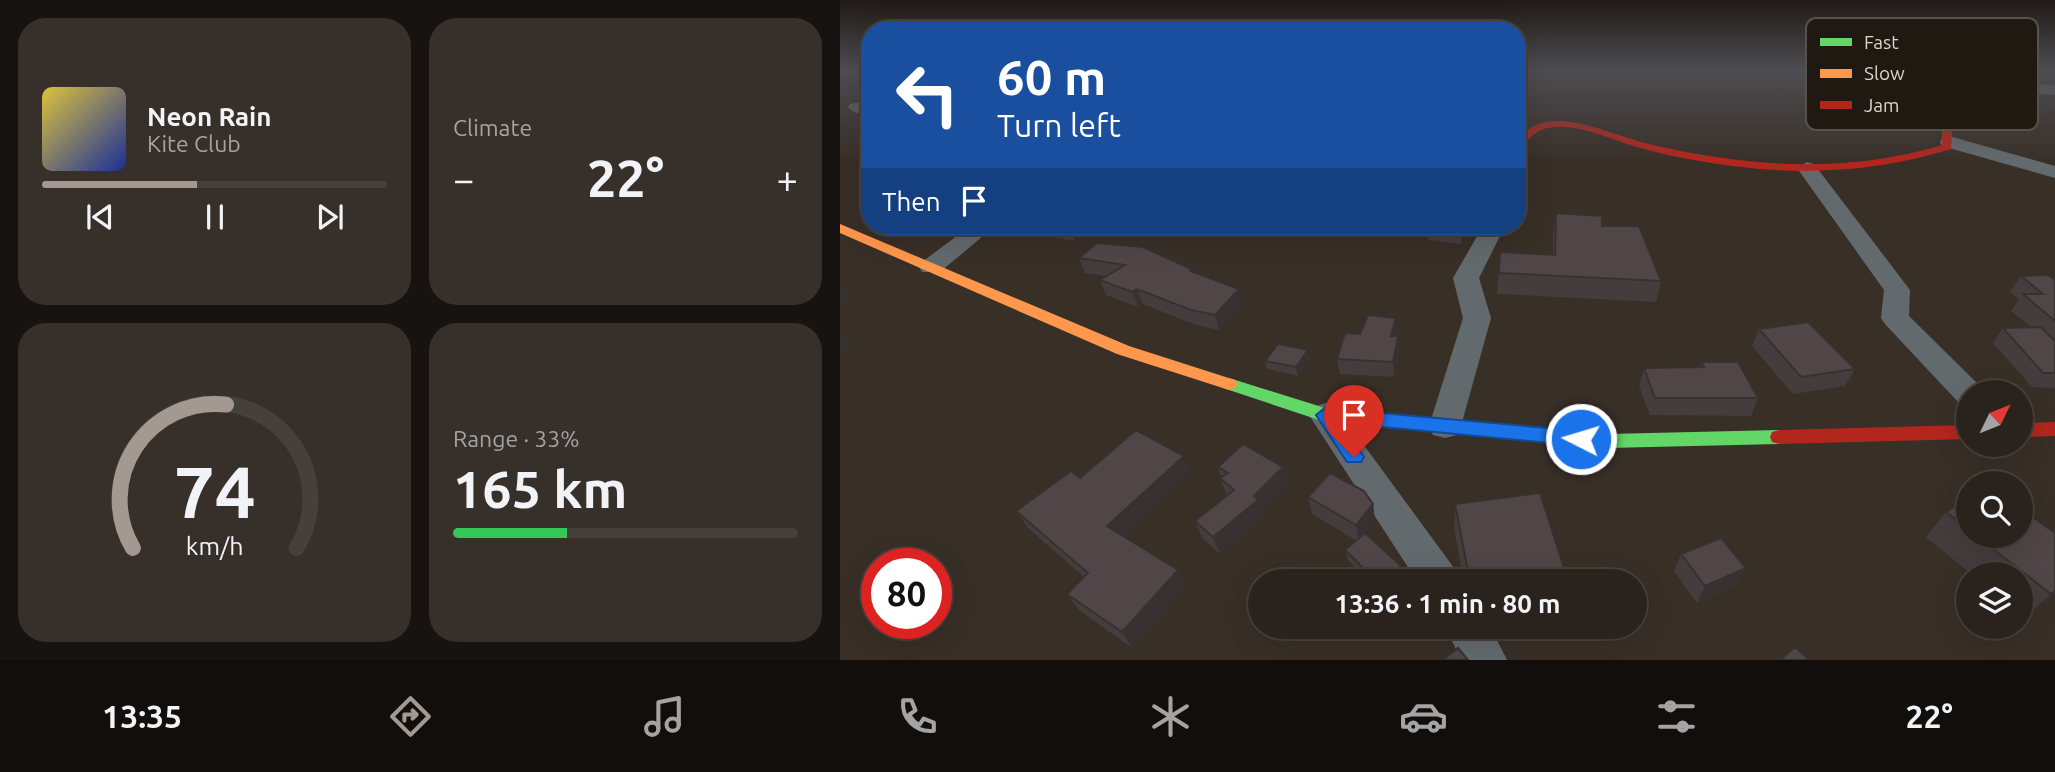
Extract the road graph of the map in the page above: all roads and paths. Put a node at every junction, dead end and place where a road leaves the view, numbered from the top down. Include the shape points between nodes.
1 (1946, 130) edge
2 (1526, 134) edge
3 (1949, 142) junction
4 (1807, 168) junction
5 (2055, 172) edge
6 (840, 228) edge
7 (972, 235) edge
8 (1489, 235) edge
9 (930, 267) junction
10 (1956, 381) edge
11 (1325, 415) junction
12 (1445, 426) junction
13 (2055, 429) edge
14 (2034, 430) edge
15 (1956, 432) edge
16 (1432, 569) edge
17 (1473, 639) edge
18 (1485, 660) edge

1 - 3 main road
2 - 4 main road via 1550,123 1651,148
3 - 4 main road via 1931,155 1889,163
3 - 5 street
4 - 10 street via 1897,290 1895,318
6 - 9 main road
7 - 9 street
8 - 12 street via 1466,278 1477,318
9 - 11 main road via 1123,350
11 - 12 main road
11 - 16 street
12 - 15 main road via 1608,441
13 - 14 main road
17 - 18 street

